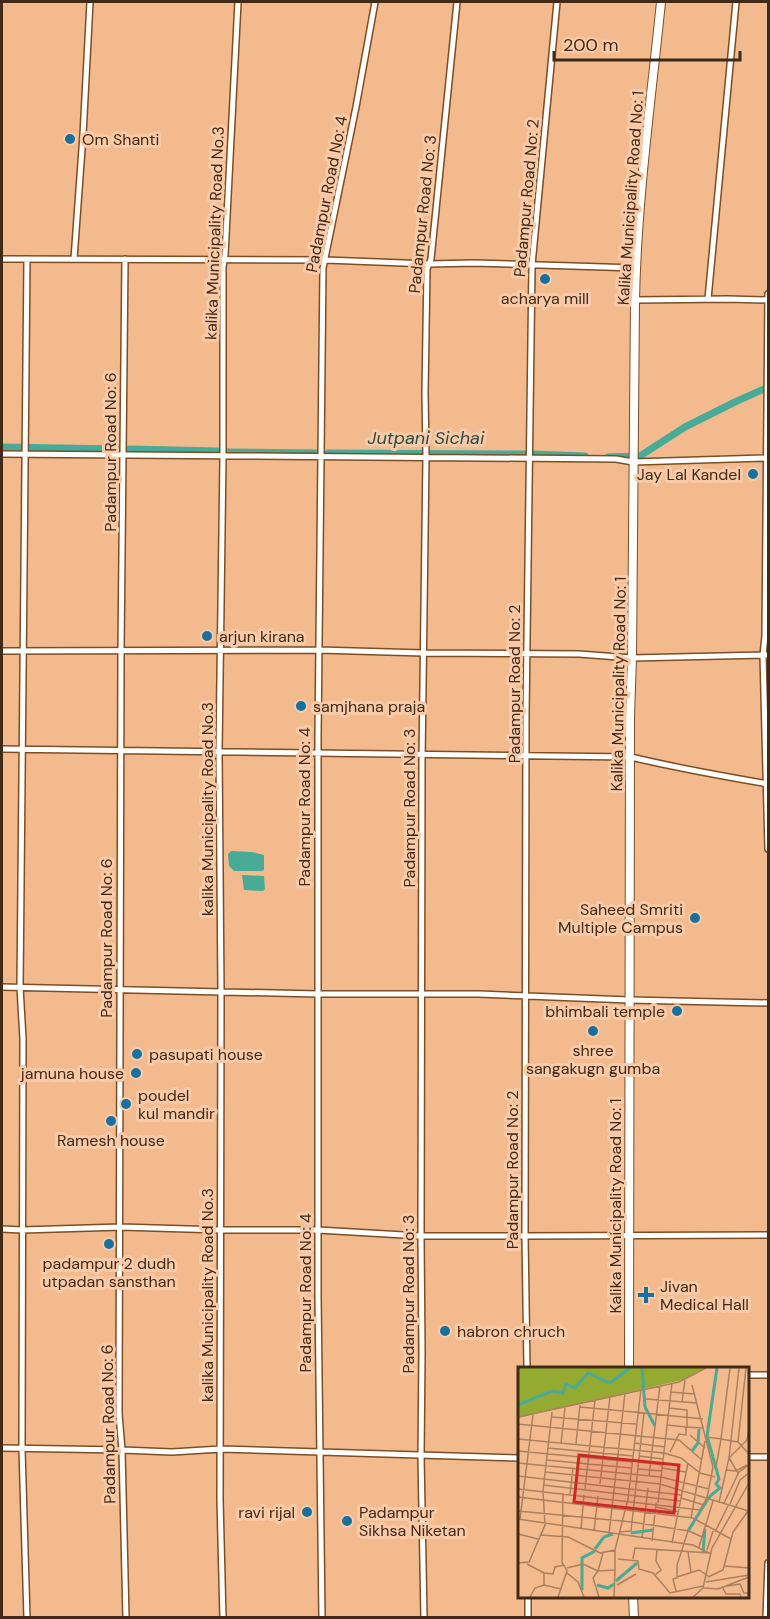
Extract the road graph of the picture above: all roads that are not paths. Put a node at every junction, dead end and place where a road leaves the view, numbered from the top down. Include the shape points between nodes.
1 (90, 2) edge
2 (238, 2) edge
3 (375, 2) edge
4 (457, 2) edge
5 (557, 2) edge
6 (661, 2) edge
7 (736, 2) edge
8 (2, 259) edge
9 (27, 259) junction
10 (74, 259) junction
11 (126, 259) junction
12 (224, 260) junction
13 (326, 260) junction
14 (429, 264) junction
15 (532, 265) junction
16 (636, 268) junction
17 (768, 294) edge
18 (708, 299) junction
19 (635, 300) junction
20 (768, 300) edge
21 (2, 454) edge
22 (25, 454) junction
23 (124, 456) junction
24 (223, 456) junction
25 (320, 457) junction
26 (426, 458) junction
27 (767, 458) edge
28 (529, 459) junction
29 (633, 462) junction
30 (121, 650) junction
31 (220, 650) junction
32 (319, 650) junction
33 (2, 651) edge
34 (22, 651) junction
35 (423, 653) junction
36 (527, 653) junction
37 (766, 655) edge
38 (632, 658) junction
39 (21, 748) junction
40 (2, 749) edge
41 (121, 750) junction
42 (219, 752) junction
43 (318, 753) junction
44 (422, 755) junction
45 (526, 756) junction
46 (630, 757) junction
47 (767, 784) edge
48 (768, 849) edge
49 (2, 987) edge
50 (20, 987) junction
51 (120, 990) junction
52 (221, 991) junction
53 (318, 994) junction
54 (421, 994) junction
55 (526, 995) junction
56 (629, 1000) junction
57 (768, 1003) edge
58 (121, 1227) junction
59 (2, 1229) edge
60 (22, 1230) junction
61 (221, 1230) junction
62 (318, 1230) junction
63 (768, 1235) edge
64 (421, 1236) junction
65 (525, 1236) junction
66 (628, 1237) junction
67 (527, 1367) edge
68 (629, 1367) edge
69 (749, 1375) edge
70 (768, 1375) edge
71 (2, 1448) edge
72 (22, 1449) junction
73 (221, 1449) junction
74 (122, 1450) junction
75 (320, 1452) junction
76 (421, 1456) junction
77 (749, 1457) edge
78 (768, 1457) edge
79 (518, 1458) edge
80 (768, 1563) edge
81 (528, 1598) edge
82 (633, 1598) edge
83 (27, 1617) edge
84 (126, 1617) edge
85 (223, 1617) edge
86 (322, 1617) edge
87 (424, 1617) edge
88 (528, 1617) edge
89 (634, 1617) edge
90 (766, 1617) edge

1 - 10 street
2 - 12 street, kalika Municipality Road No.3
3 - 13 street, Padampur Road No: 4
4 - 14 street, Padampur Road No: 3
5 - 15 street, Padampur Road No: 2
6 - 16 street, Kalika Municipality Road No: 1
7 - 18 street
8 - 9 street
9 - 10 street
9 - 22 street
10 - 11 street
11 - 12 street
11 - 23 street, Padampur Road No: 6
12 - 13 street
12 - 24 street, kalika Municipality Road No.3
13 - 14 street
13 - 25 street, Padampur Road No: 4
14 - 15 street
14 - 26 street, Padampur Road No: 3
15 - 16 street
15 - 28 street, Padampur Road No: 2
16 - 19 street, Kalika Municipality Road No: 1
17 - 20 street
18 - 19 street
18 - 20 street
19 - 29 street, Kalika Municipality Road No: 1
20 - 27 street
21 - 22 street
22 - 23 street
22 - 34 street
23 - 24 street
23 - 30 street, Padampur Road No: 6
24 - 25 street
24 - 31 street, kalika Municipality Road No.3
25 - 26 street
25 - 32 street, Padampur Road No: 4
26 - 28 street
26 - 35 street, Padampur Road No: 3
27 - 29 street
27 - 37 street
28 - 29 street
28 - 36 street, Padampur Road No: 2
29 - 38 street, Kalika Municipality Road No: 1
30 - 31 street
30 - 34 street
30 - 41 street, Padampur Road No: 6
31 - 32 street
31 - 42 street, kalika Municipality Road No.3
32 - 35 street
32 - 43 street, Padampur Road No: 4
33 - 34 street
34 - 39 street
35 - 36 street
35 - 44 street, Padampur Road No: 3
36 - 38 street
36 - 45 street, Padampur Road No: 2
37 - 38 street
37 - 47 street
38 - 46 street, Kalika Municipality Road No: 1
39 - 40 street
39 - 41 street
39 - 50 street
41 - 42 street
41 - 51 street, Padampur Road No: 6
42 - 43 street
42 - 52 street, kalika Municipality Road No.3
43 - 44 street
43 - 53 street, Padampur Road No: 4
44 - 45 street
44 - 54 street, Padampur Road No: 3
45 - 46 street
45 - 55 street, Padampur Road No: 2
46 - 47 street
46 - 56 street, Kalika Municipality Road No: 1
47 - 48 street
49 - 50 street
50 - 51 street
50 - 60 street
51 - 52 street
51 - 58 street, Padampur Road No: 6
52 - 53 street
52 - 61 street, kalika Municipality Road No.3
53 - 54 street
53 - 62 street, Padampur Road No: 4
54 - 55 street
54 - 64 street, Padampur Road No: 3
55 - 56 street
55 - 65 street, Padampur Road No: 2
56 - 57 street
56 - 66 street, Kalika Municipality Road No: 1
58 - 60 street
58 - 61 street
58 - 74 street, Padampur Road No: 6
59 - 60 street
60 - 72 street
61 - 62 street
61 - 73 street, kalika Municipality Road No.3
62 - 64 street
62 - 75 street, Padampur Road No: 4
63 - 66 street
64 - 65 street
64 - 76 street, Padampur Road No: 3
65 - 66 street
65 - 67 street, Padampur Road No: 2
66 - 68 street, Kalika Municipality Road No: 1
69 - 70 street
71 - 72 street
72 - 74 street
72 - 83 street
73 - 74 street
73 - 75 street
73 - 85 street, kalika Municipality Road No.3
74 - 84 street, Padampur Road No: 6
75 - 76 street
75 - 86 street, Padampur Road No: 4
76 - 79 street
76 - 87 street, Padampur Road No: 3
77 - 78 street
80 - 90 street
81 - 88 street
82 - 89 street

